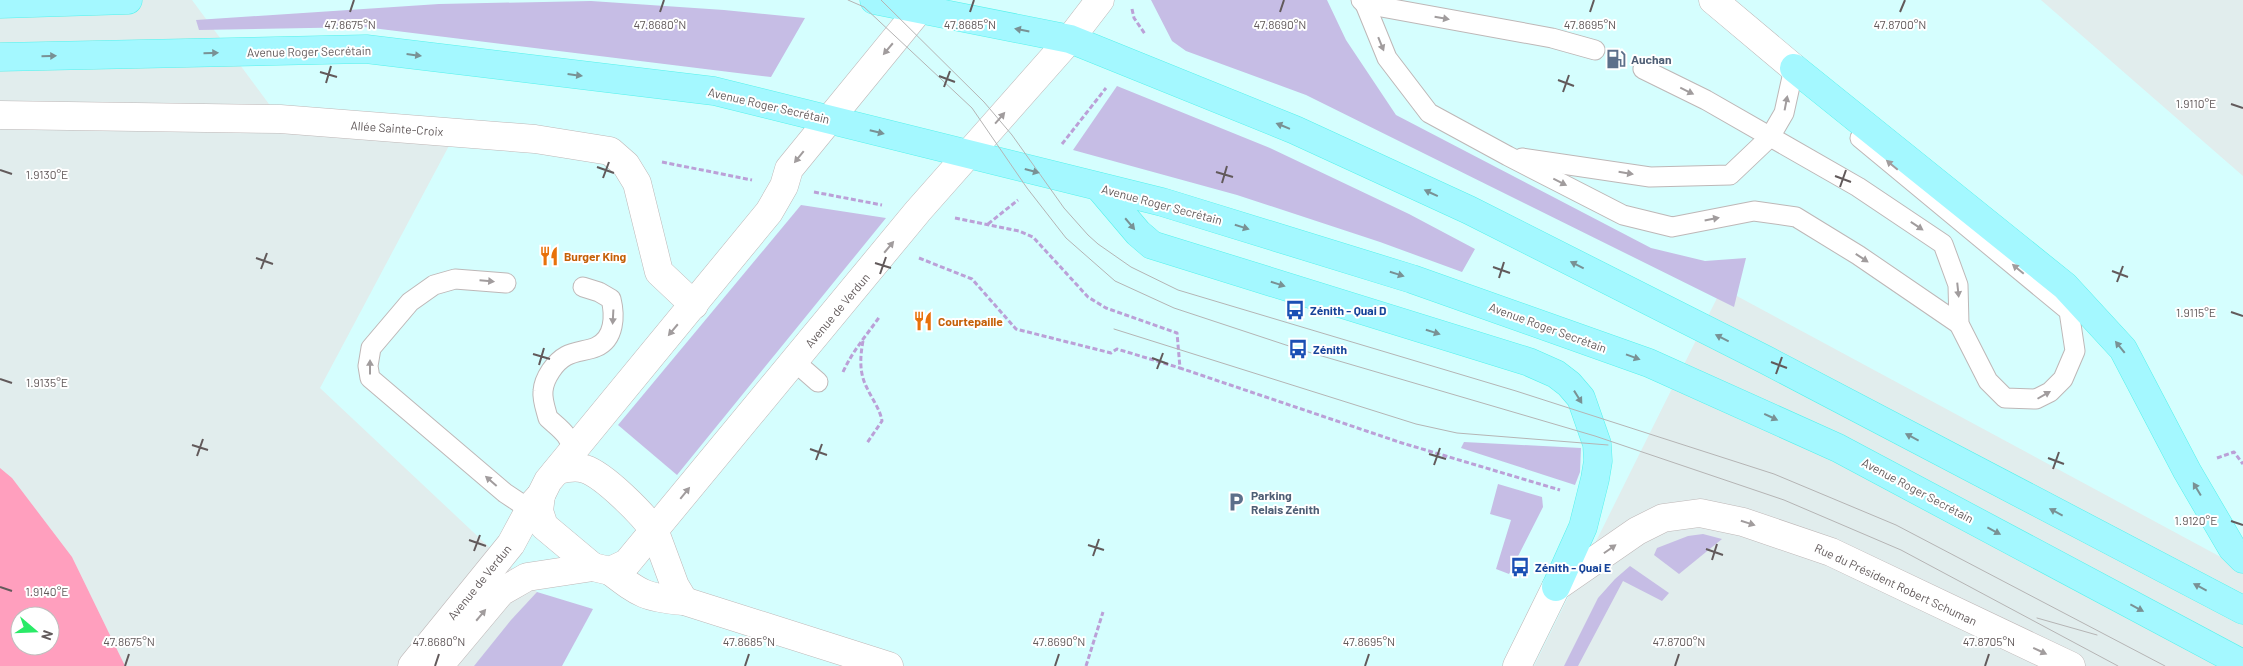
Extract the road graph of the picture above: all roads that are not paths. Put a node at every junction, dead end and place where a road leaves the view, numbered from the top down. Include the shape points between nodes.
1 (128, 0) edge
2 (874, 0) edge
3 (1100, 0) edge
4 (1712, 0) edge
5 (1365, 1) edge
6 (0, 4) edge
7 (922, 5) edge
8 (1070, 39) junction
9 (1595, 50) dead end
10 (0, 57) edge
11 (1794, 68) junction
12 (1643, 70) dead end
13 (0, 115) edge
14 (830, 119) junction
15 (1770, 137) junction
16 (968, 155) junction
17 (1508, 156) junction
18 (1099, 187) junction
19 (506, 283) dead end
20 (583, 287) dead end
21 (694, 305) junction
22 (1959, 324) junction
23 (794, 361) junction
24 (818, 382) dead end
25 (550, 481) junction
26 (655, 532) junction
27 (2243, 559) edge
28 (602, 569) junction
29 (1556, 587) junction
30 (684, 601) junction
31 (2243, 610) edge
32 (2243, 664) edge
33 (412, 666) edge
34 (438, 666) edge
35 (889, 666) edge
36 (1517, 666) edge
37 (2071, 666) edge

1 - 6 main road
2 - 7 main road
3 - 8 street, Avenue de Verdun
4 - 11 street
5 -> 9 lane via 1552,38
5 -> 17 lane via 1386,58 1429,113
8 -> 7 main road
7 -> 14 street, Avenue de Verdun
16 -> 8 street, Avenue de Verdun
31 -> 8 main road via 1766,360 1469,210 1295,130
10 -> 14 main road, Avenue Roger Secrétain via 366,49 714,91
15 -> 11 lane via 1784,114
22 -> 11 lane via 1988,381 2004,398 2036,399 2050,392 2063,379 2074,351 2069,311 1808,95
27 -> 11 main road via 2232,548 2186,471 2123,349 2057,279
12 -> 15 lane via 1706,100
13 - 21 street, Allée Sainte-Croix via 280,119 535,139 610,151 626,165 637,183 659,272
14 -> 16 main road, Avenue Roger Secrétain
14 -> 21 street, Avenue de Verdun via 790,170 769,212
17 -> 15 lane via 1650,177 1715,177 1730,175
15 -> 22 lane via 1858,187 1943,244 1958,285
16 -> 18 main road, Avenue Roger Secrétain
23 -> 16 street, Avenue de Verdun
17 -> 22 lane via 1623,215 1672,226 1754,211 1796,217
18 -> 29 main road via 1152,246 1529,362 1570,384 1581,398 1597,444 1598,461 1583,527
18 -> 32 main road, Avenue Roger Secrétain via 1162,202 1412,279 1649,363 1838,448
25 -> 19 lane via 520,503 504,493 370,378 371,348 410,302 434,286 456,278
20 -> 25 lane via 611,299 614,324 598,346 566,356 550,372 543,390 548,418 572,442
21 -> 25 street, Avenue de Verdun
23 - 24 lane
26 -> 23 street, Avenue de Verdun
25 - 26 street via 558,470 585,469 638,510
25 - 28 street via 539,511 544,526
25 - 33 street, Avenue de Verdun via 510,544
26 - 28 street, Avenue de Verdun via 627,563
26 - 30 street
28 - 30 street via 640,594
34 -> 28 street, Avenue de Verdun via 501,592 527,577
29 - 36 street, Rue du Président Robert Schuman
29 -> 37 street, Rue du Président Robert Schuman via 1637,531 1663,518 1700,513 1743,522 1831,552
30 - 35 street

